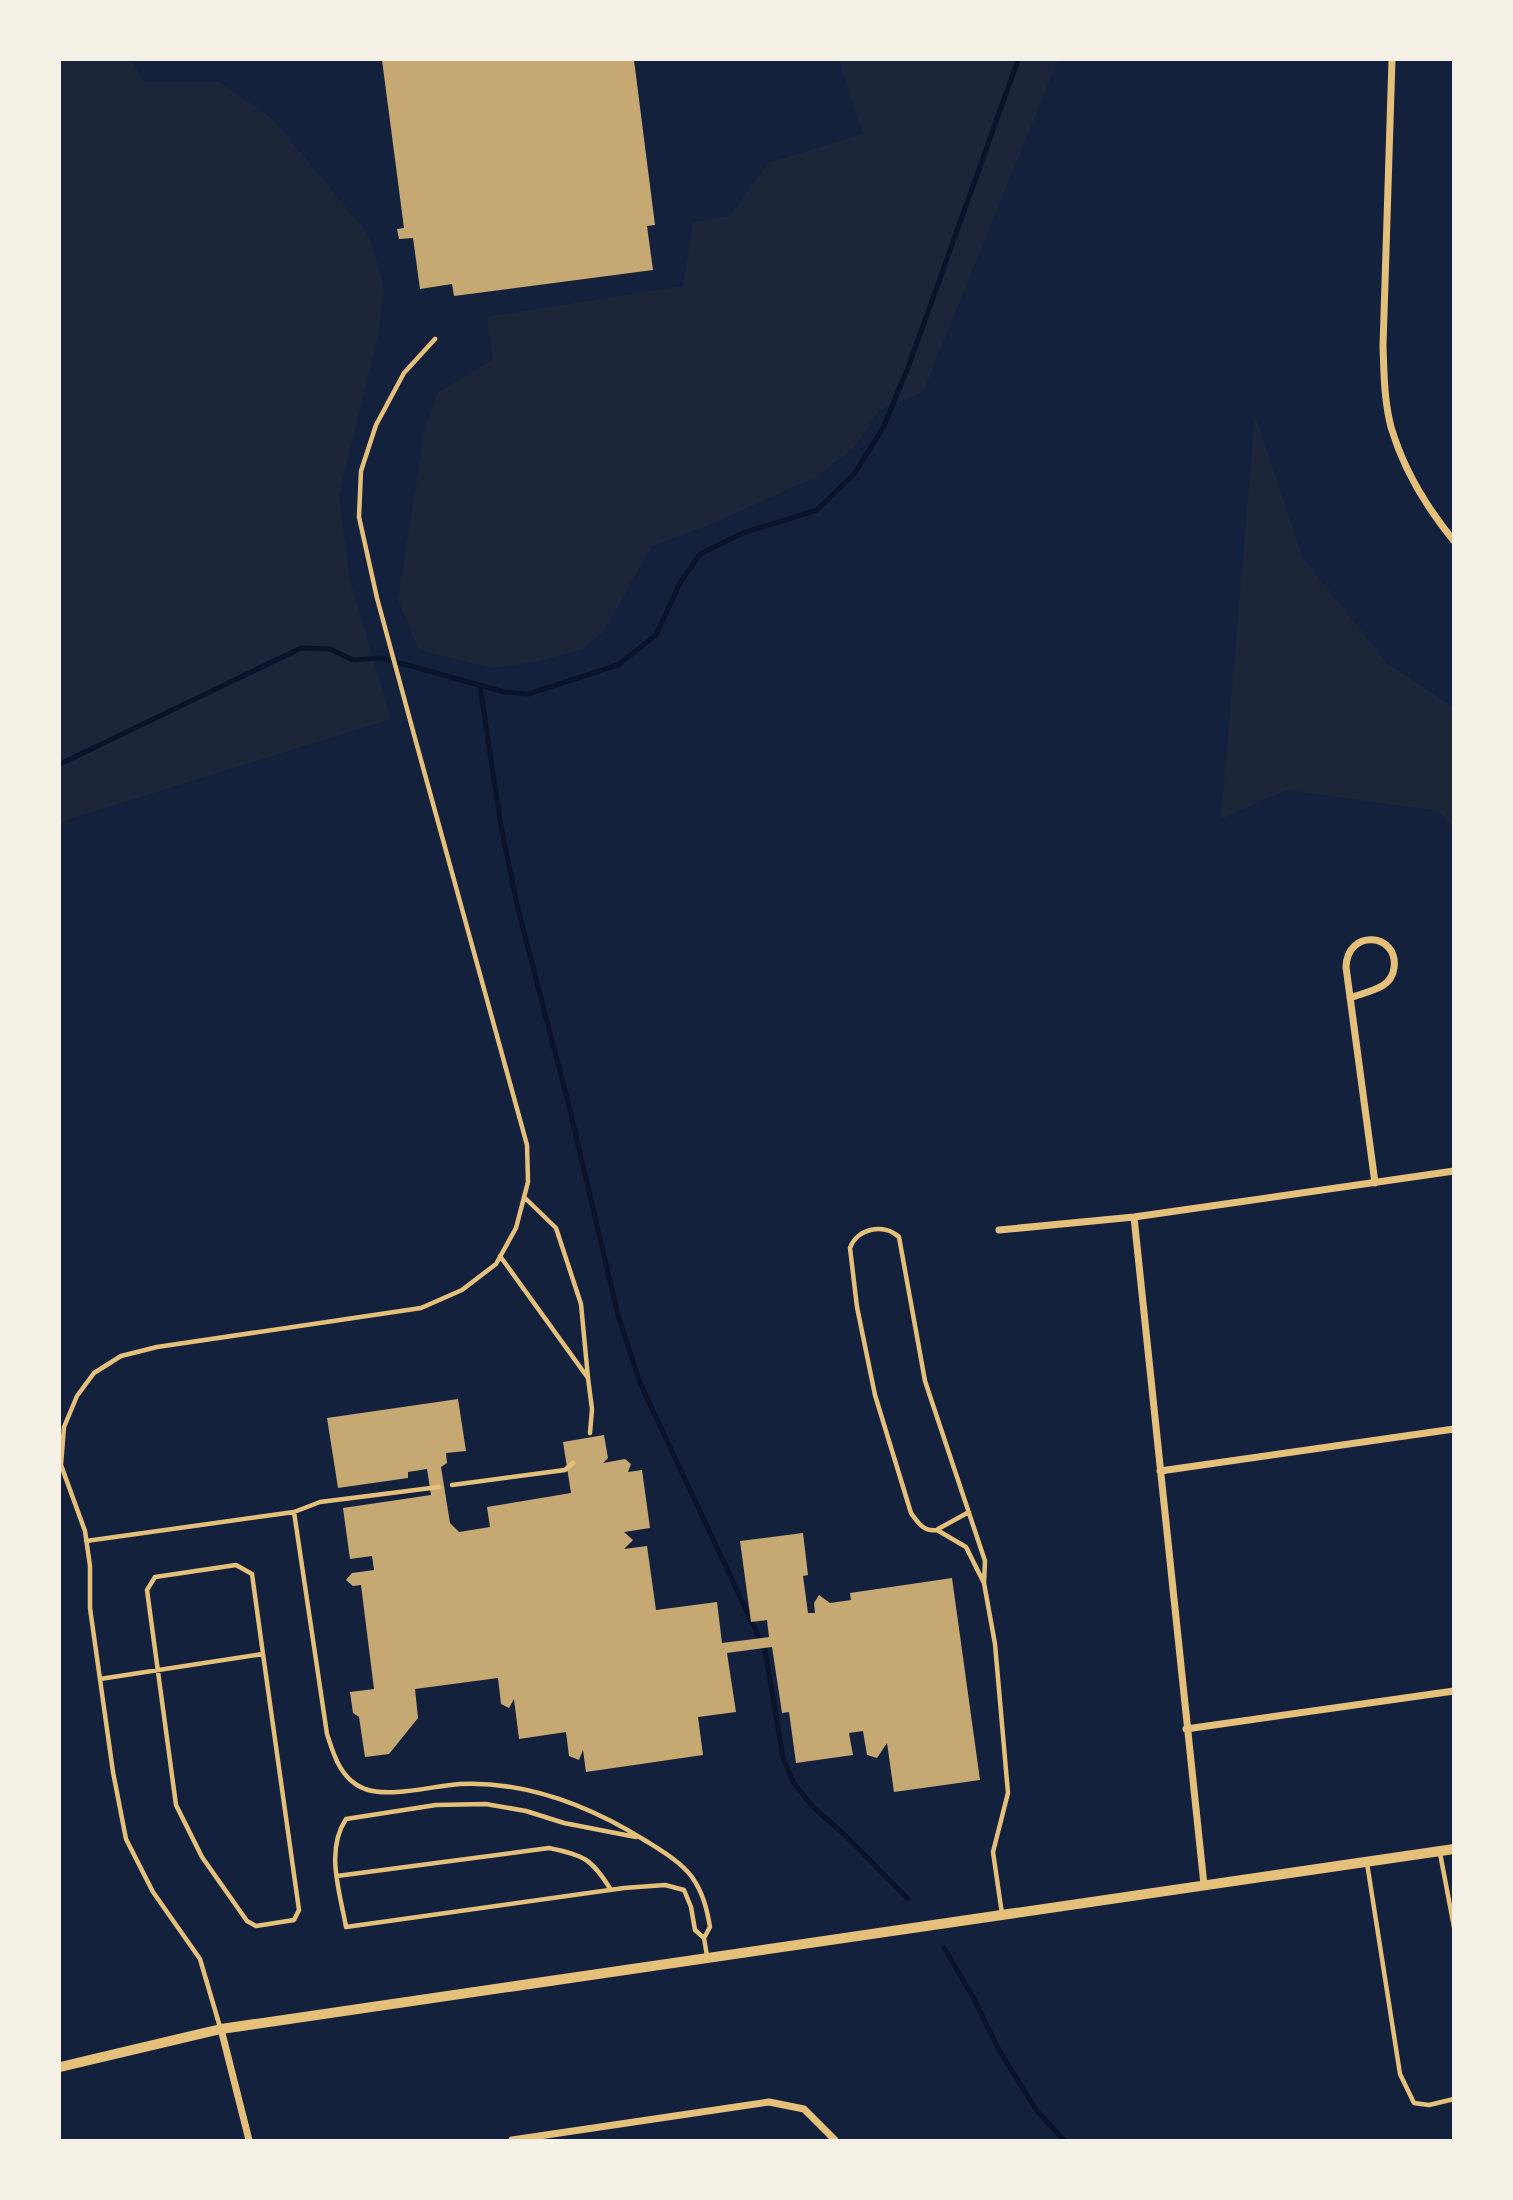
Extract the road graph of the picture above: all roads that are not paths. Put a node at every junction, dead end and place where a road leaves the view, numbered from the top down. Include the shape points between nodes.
1 (1392, 60) edge
2 (435, 339) dead end
3 (1454, 541) edge
4 (1350, 998) junction
5 (1454, 1171) edge
6 (1375, 1183) junction
7 (524, 1197) junction
8 (1134, 1217) junction
9 (999, 1230) dead end
10 (500, 1256) junction
11 (588, 1378) junction
12 (1454, 1429) edge
13 (590, 1433) dead end
14 (573, 1464) dead end
15 (1160, 1471) junction
16 (452, 1485) dead end
17 (439, 1487) dead end
18 (294, 1512) junction
19 (969, 1512) junction
20 (937, 1530) junction
21 (86, 1541) junction
22 (984, 1583) junction
23 (263, 1654) junction
24 (157, 1670) junction
25 (100, 1679) junction
26 (1454, 1691) edge
27 (1186, 1729) junction
28 (641, 1838) junction
29 (1454, 1849) edge
30 (1439, 1852) junction
31 (1367, 1862) junction
32 (337, 1876) junction
33 (1204, 1885) junction
34 (611, 1890) junction
35 (1002, 1915) junction
36 (1454, 1927) edge
37 (704, 1938) junction
38 (707, 1958) junction
39 (221, 2029) junction
40 (60, 2067) edge
41 (1454, 2099) edge
42 (249, 2140) edge
43 (512, 2140) edge
44 (835, 2140) edge

1 - 3 street via 1384,387 1391,426 1409,472
2 - 7 lane via 404,373 376,425 361,471 359,517 377,598 527,1145
4 - 4 street via 1389,981 1394,956 1384,943 1367,940 1349,951
4 - 6 street
5 - 6 street
6 - 8 street
7 - 10 lane via 516,1228
7 - 11 lane via 556,1228 581,1304
8 - 9 street
8 - 15 street
10 - 11 lane
10 - 21 lane via 462,1290 421,1308 157,1347 121,1356 94,1373 77,1396 64,1427 61,1465
11 - 13 lane
12 - 15 street
14 - 16 lane via 565,1470
15 - 27 street
17 - 18 lane via 320,1502
18 - 21 lane
18 - 28 lane via 327,1734 335,1761 347,1777 363,1788 381,1792 461,1784 551,1795
19 - 20 lane
19 - 20 lane via 925,1381 900,1237 893,1231 860,1233 850,1248 875,1395 911,1513 921,1526
19 - 22 lane via 985,1561
20 - 22 lane via 966,1547
21 - 25 lane
22 - 35 lane via 995,1644 1008,1793 993,1852
23 - 24 lane
23 - 24 lane via 252,1574 236,1565 168,1575 155,1577 147,1590
23 - 24 lane via 299,1910 294,1920 256,1926 247,1921 202,1857 176,1805
24 - 25 lane
25 - 39 lane via 126,1839 153,1892 200,1959
26 - 27 street
27 - 33 street
28 - 32 lane via 486,1804 436,1805 346,1819 338,1830 334,1853
28 - 37 lane via 691,1876 705,1901 710,1927
29 - 30 street
30 - 31 street
30 - 36 lane
31 - 33 street
31 - 41 lane via 1400,2074 1414,2104
32 - 34 lane via 549,1848 577,1854 598,1868
32 - 34 lane via 346,1927
33 - 35 street
34 - 37 lane via 665,1885 684,1890 695,1930
35 - 38 street
37 - 38 lane
38 - 39 street
39 - 40 street
39 - 42 street
43 - 44 street via 769,2102 804,2109

